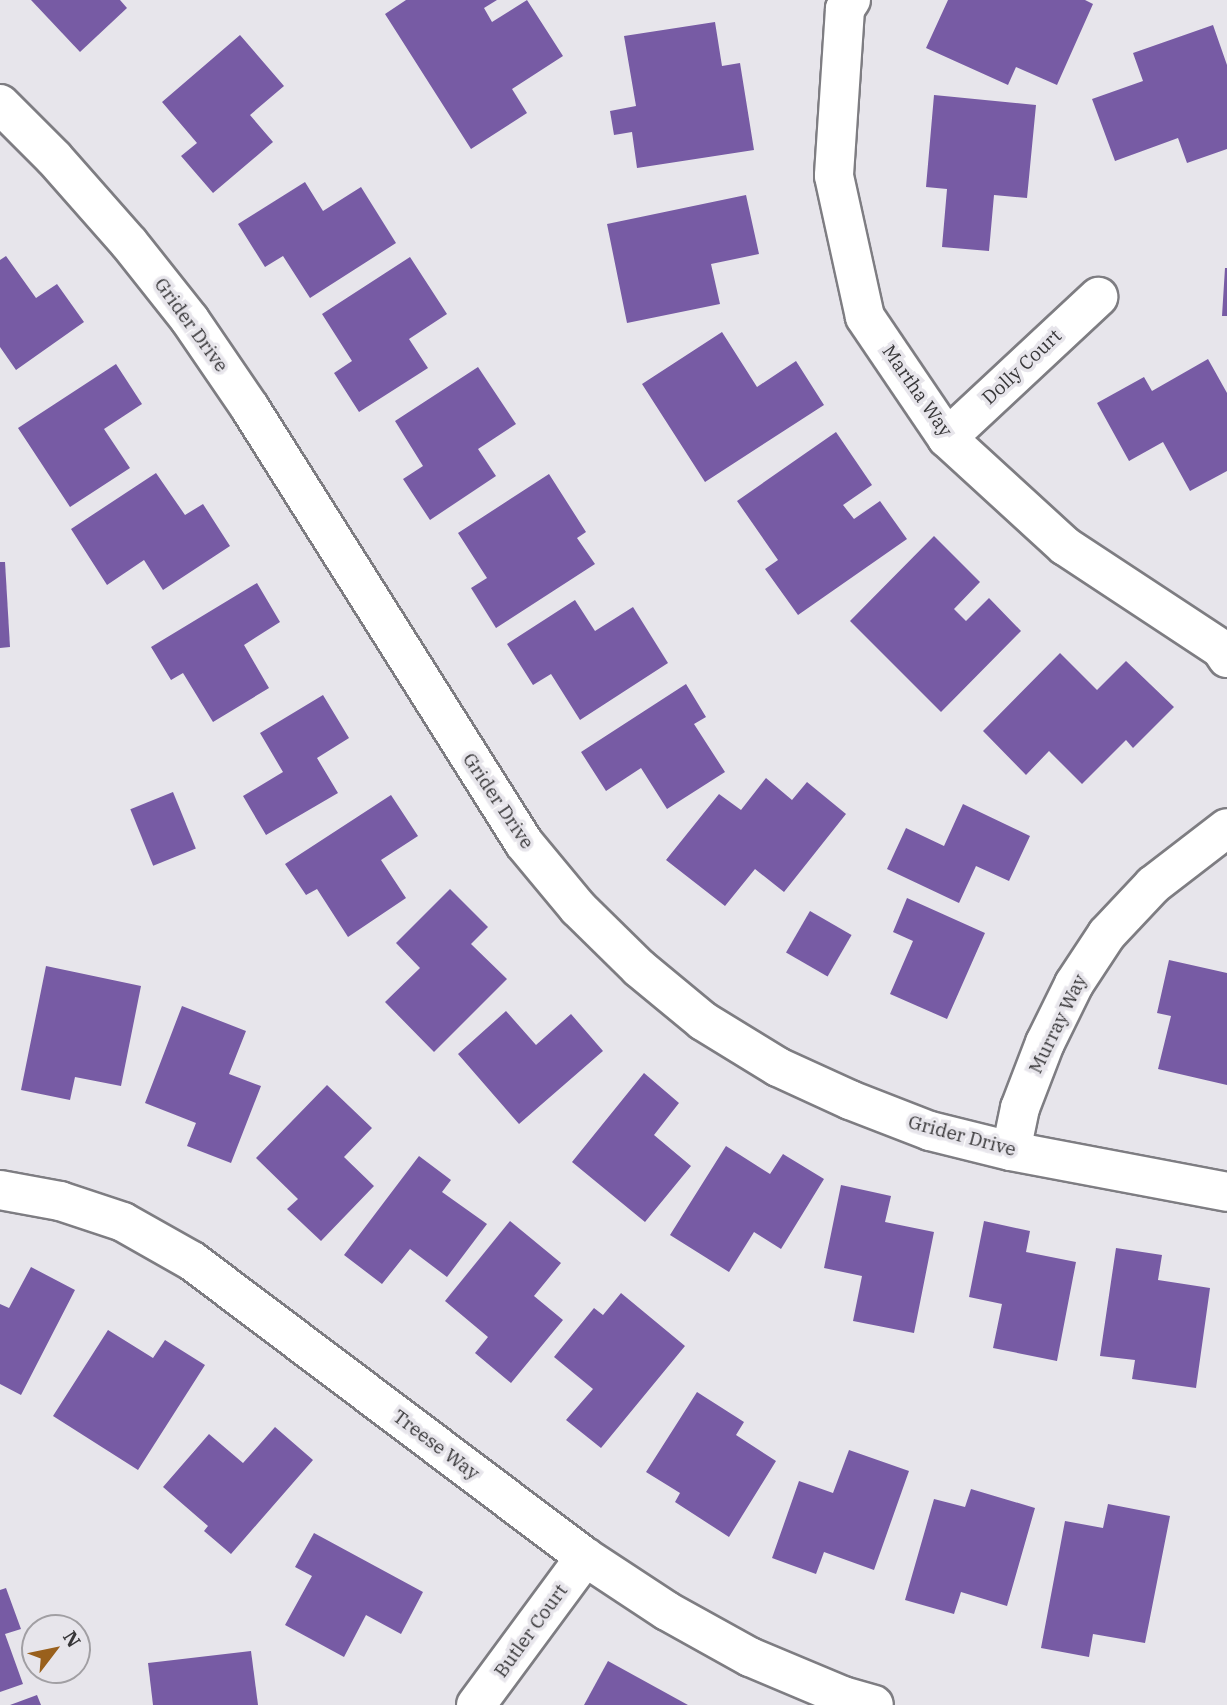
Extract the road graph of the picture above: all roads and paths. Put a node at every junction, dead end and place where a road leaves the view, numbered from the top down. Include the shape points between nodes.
1 (839, 3) edge
2 (0, 104) edge
3 (1098, 297) dead end
4 (947, 438) junction
5 (1227, 657) edge
6 (1227, 828) edge
7 (1012, 1151) junction
8 (0, 1190) edge
9 (1227, 1192) edge
10 (585, 1557) junction
11 (476, 1705) edge
12 (874, 1705) edge

1 - 4 street, Martha Way via 834,176 865,317
2 - 7 street, Grider Drive via 129,243 190,320 524,844 578,908 639,968 703,1021 778,1067 930,1131
3 - 4 street, Dolly Court
4 - 5 street, Martha Way via 1065,546
6 - 7 street, Murray Way via 1153,885 1107,934 1080,974 1045,1043 1020,1108
7 - 9 street, Grider Drive
8 - 10 street, Treese Way via 60,1201 123,1222 192,1261
10 - 11 street, Butler Court
10 - 12 street, Treese Way via 667,1611 750,1657

